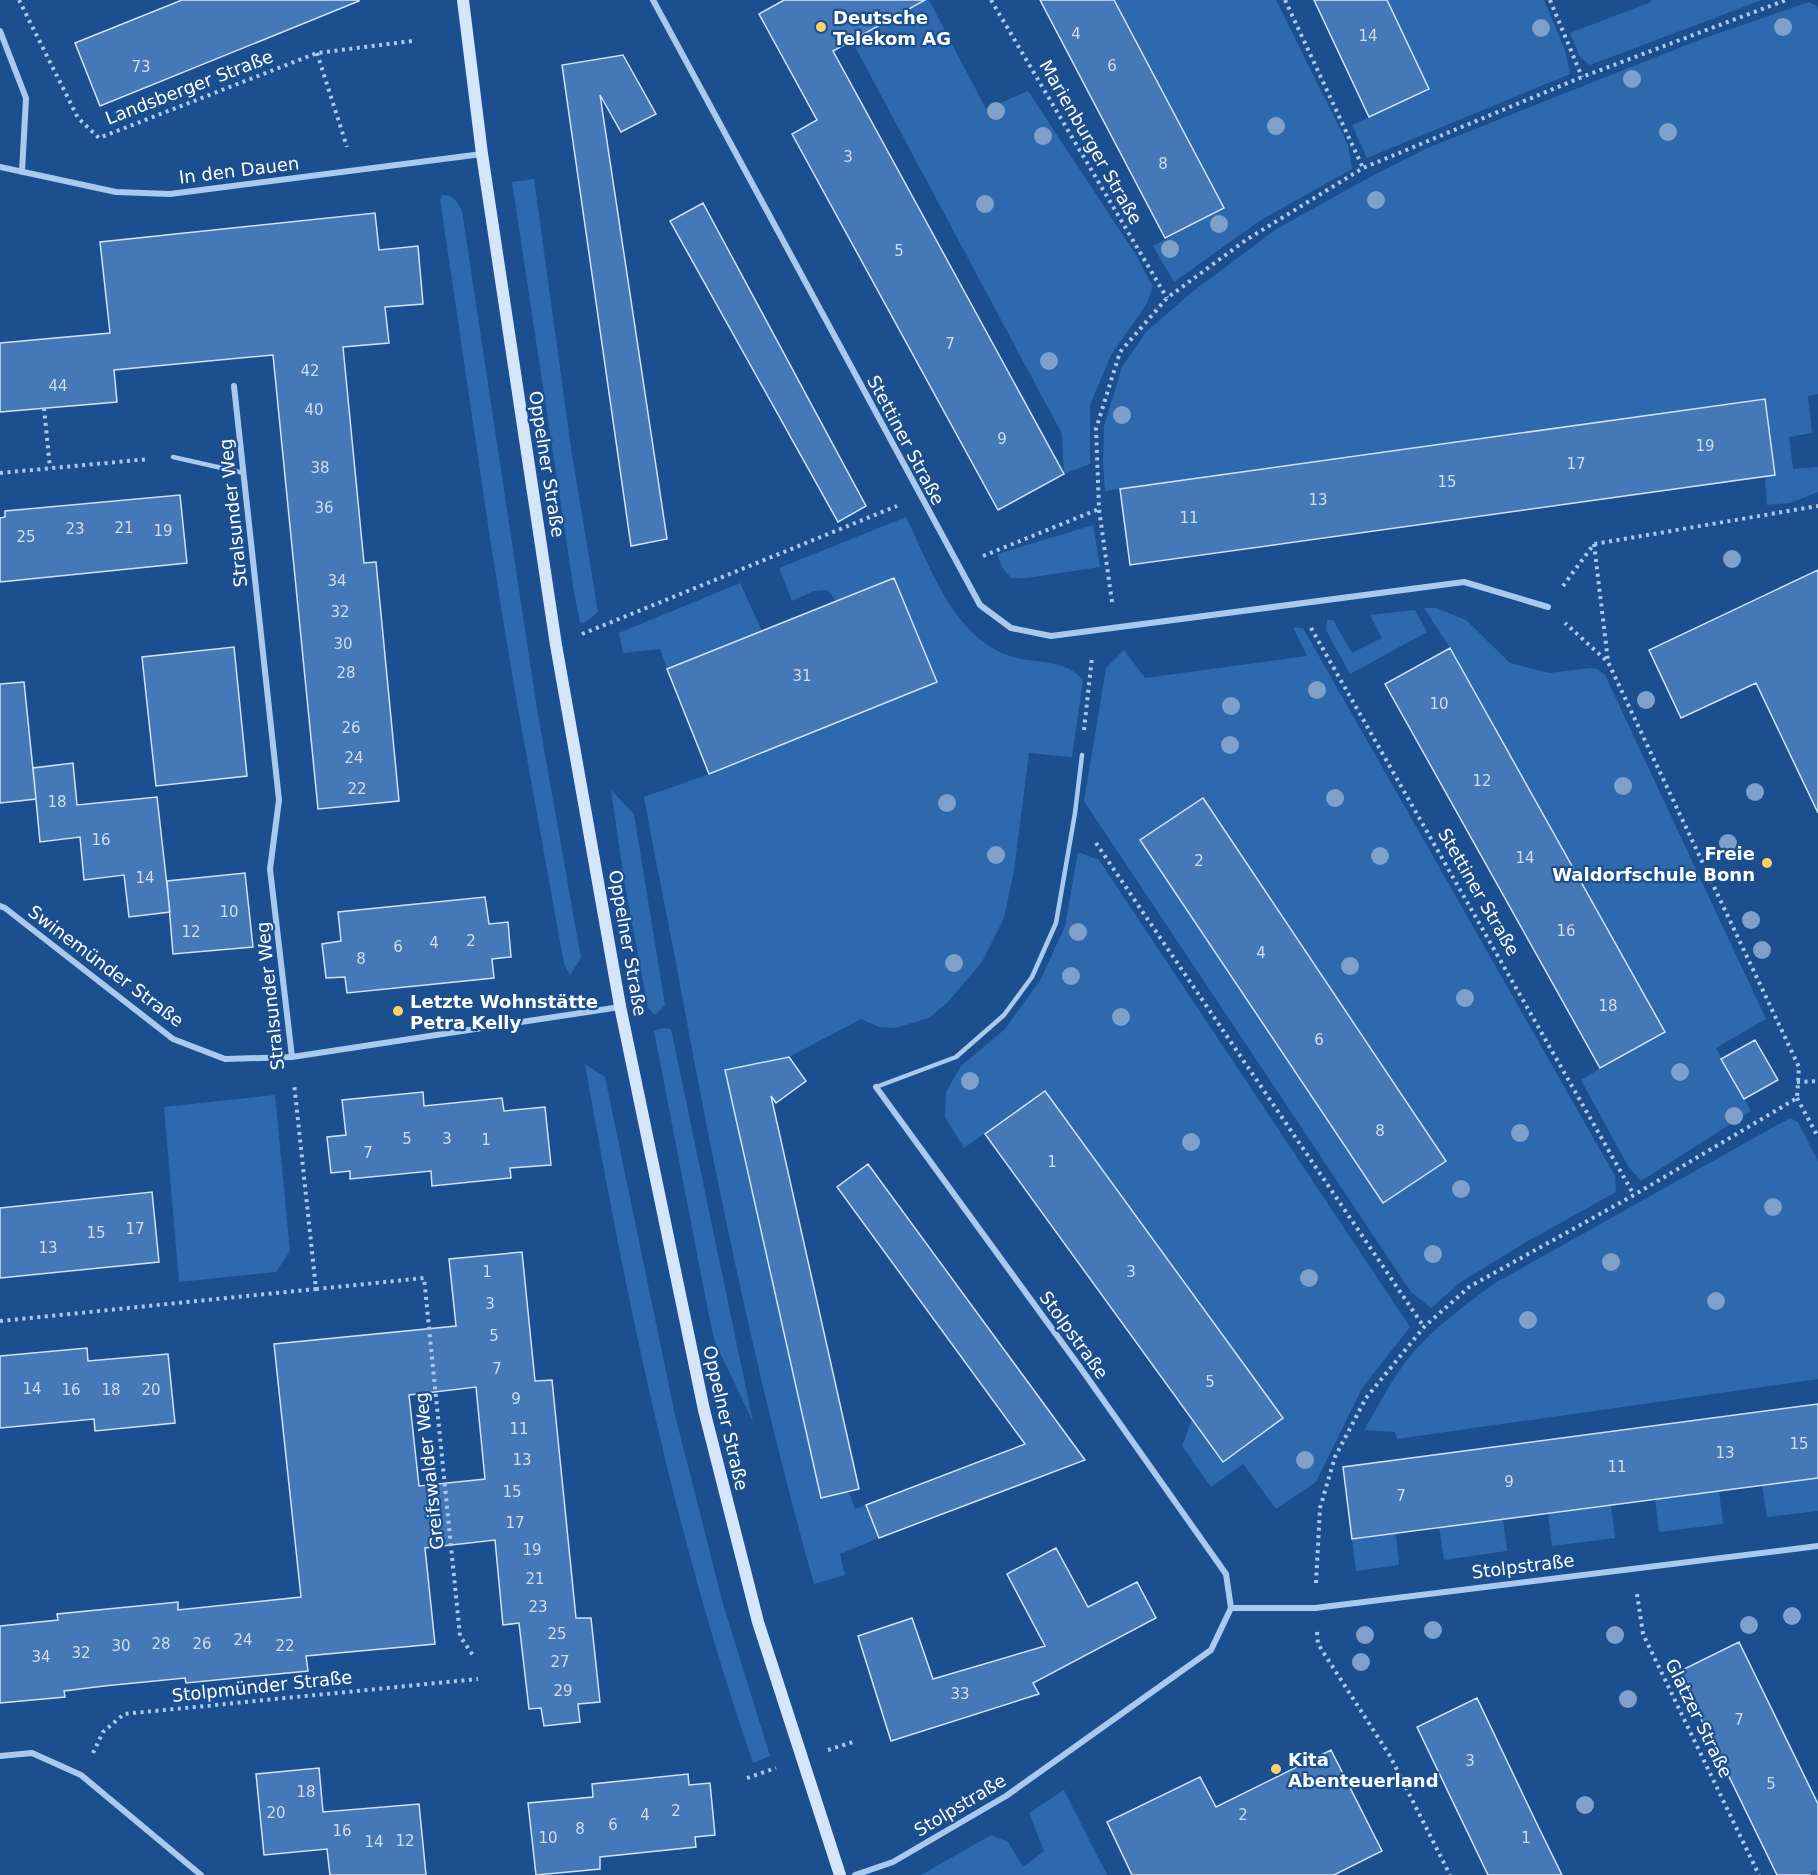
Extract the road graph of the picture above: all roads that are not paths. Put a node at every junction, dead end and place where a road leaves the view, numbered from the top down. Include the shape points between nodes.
1 (463, 0) edge
2 (653, 0) edge
3 (0, 31) edge
4 (482, 154) junction
5 (0, 167) edge
6 (22, 172) junction
7 (234, 386) dead end
8 (173, 457) road end
9 (244, 473) junction
10 (1548, 607) road end
11 (1082, 755) road end
12 (0, 906) edge
13 (621, 1006) junction
14 (292, 1057) junction
15 (876, 1087) joint
16 (1818, 1546) edge
17 (1231, 1608) junction
18 (0, 1756) edge
19 (201, 1875) edge
20 (840, 1875) edge
21 (855, 1875) edge

1 - 4 street, Oppelner Straße
2 - 10 street, Stettiner Straße via 980,605 1011,628 1051,636 1464,582
3 - 6 street via 26,98
4 - 6 street, In den Dauen via 170,194 116,192
4 - 13 street, Oppelner Straße via 556,645
5 - 6 street, In den Dauen
7 - 9 street, Stralsunder Weg
8 - 9 lane
9 - 14 street, Stralsunder Weg via 279,800 270,869
11 - 15 lane via 1056,923 1032,977 1004,1014 956,1057
12 - 14 street, Swinemünder Straße via 173,1039 225,1059
13 - 14 street, Swinemünder Straße
13 - 20 street, Oppelner Straße via 704,1410 758,1622
15 - 17 street, Stolpstraße via 1226,1574
16 - 17 street, Stolpstraße via 1315,1608
17 - 21 street, Stolpstraße via 1211,1650 1006,1796 893,1862
18 - 19 street via 32,1753 81,1775

